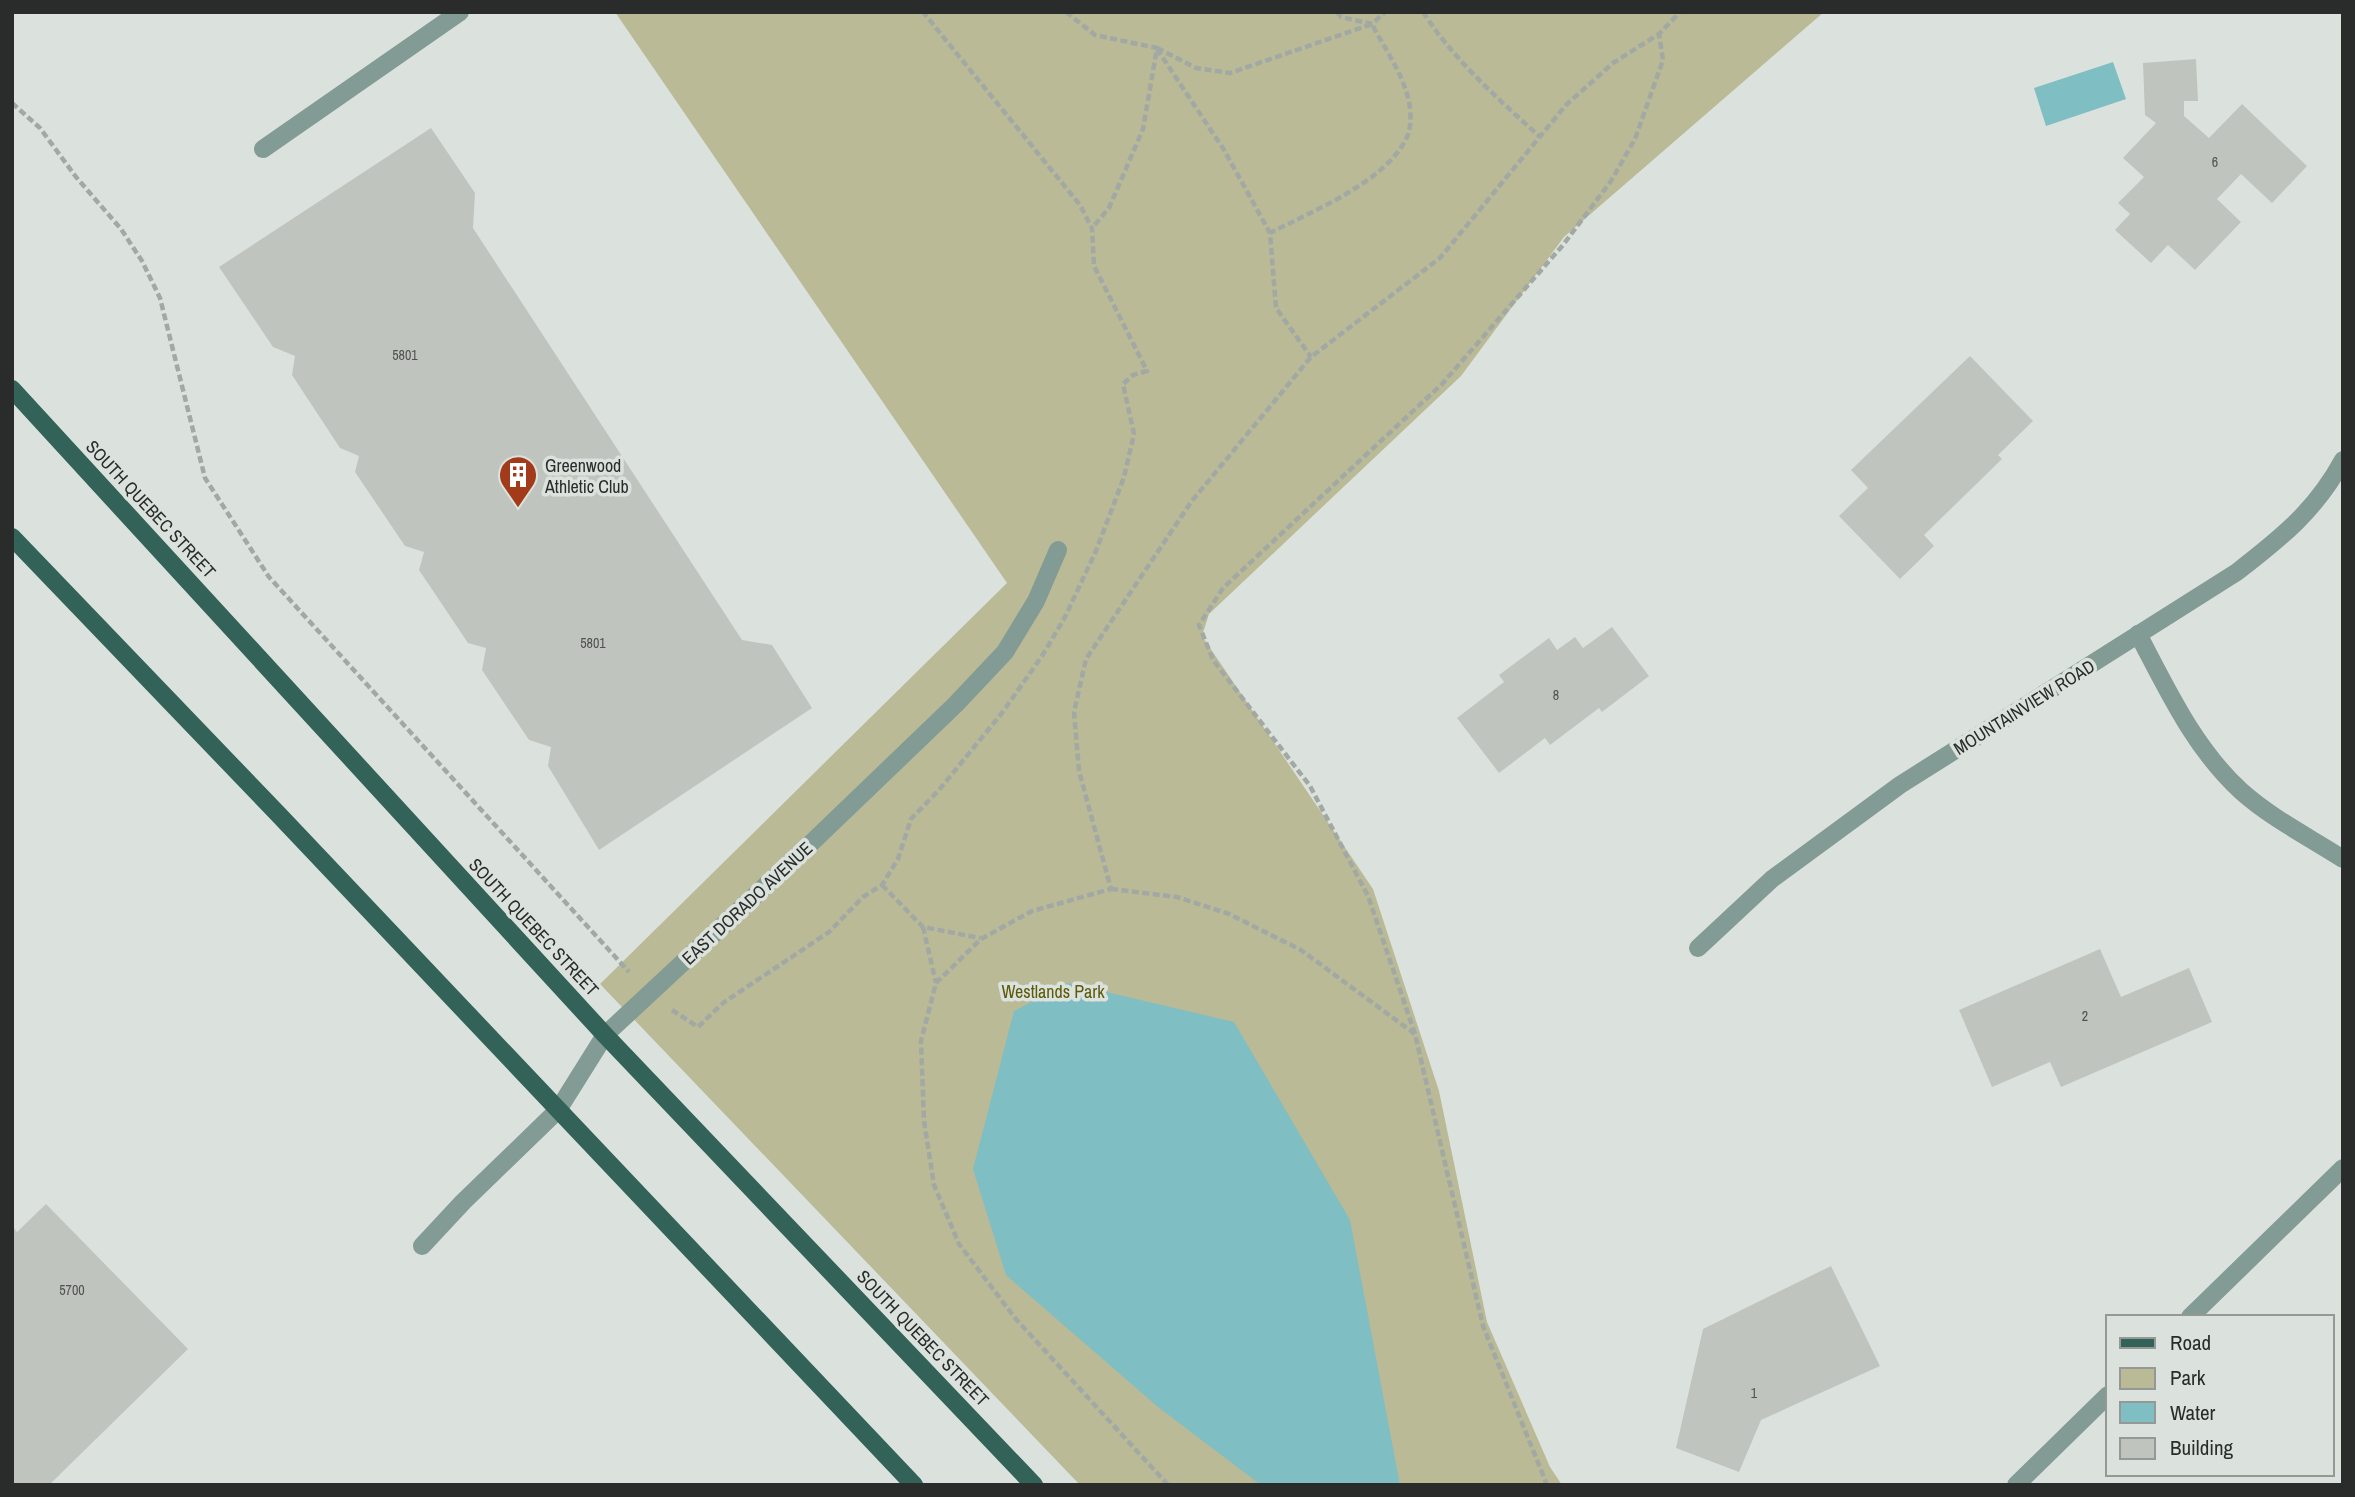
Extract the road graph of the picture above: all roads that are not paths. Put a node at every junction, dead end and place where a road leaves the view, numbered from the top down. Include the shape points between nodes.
1 (460, 12) edge
2 (263, 149) dead end
3 (12, 389) edge
4 (2343, 460) edge
5 (12, 537) edge
6 (1058, 550) dead end
7 (2138, 634) junction
8 (2343, 859) edge
9 (1698, 948) dead end
10 (605, 1035) junction
11 (558, 1110) junction
12 (2343, 1168) edge
13 (422, 1246) dead end
14 (2192, 1315) edge
15 (2106, 1397) edge
16 (914, 1485) edge
17 (1034, 1485) edge
18 (2016, 1485) edge

1 - 2 street
3 - 10 main road, SOUTH QUEBEC STREET
4 - 7 street, MOUNTAINVIEW ROAD via 2300,521 2272,545
5 - 11 main road
6 - 10 street, EAST DORADO AVENUE via 1037,601 1005,652 805,849
7 - 8 street via 2188,727 2223,774 2265,810
7 - 9 street, MOUNTAINVIEW ROAD via 1900,785 1772,878
10 - 11 street, EAST DORADO AVENUE
10 - 17 main road, SOUTH QUEBEC STREET
11 - 13 street, EAST DORADO AVENUE
11 - 16 main road
12 - 14 street
15 - 18 street

